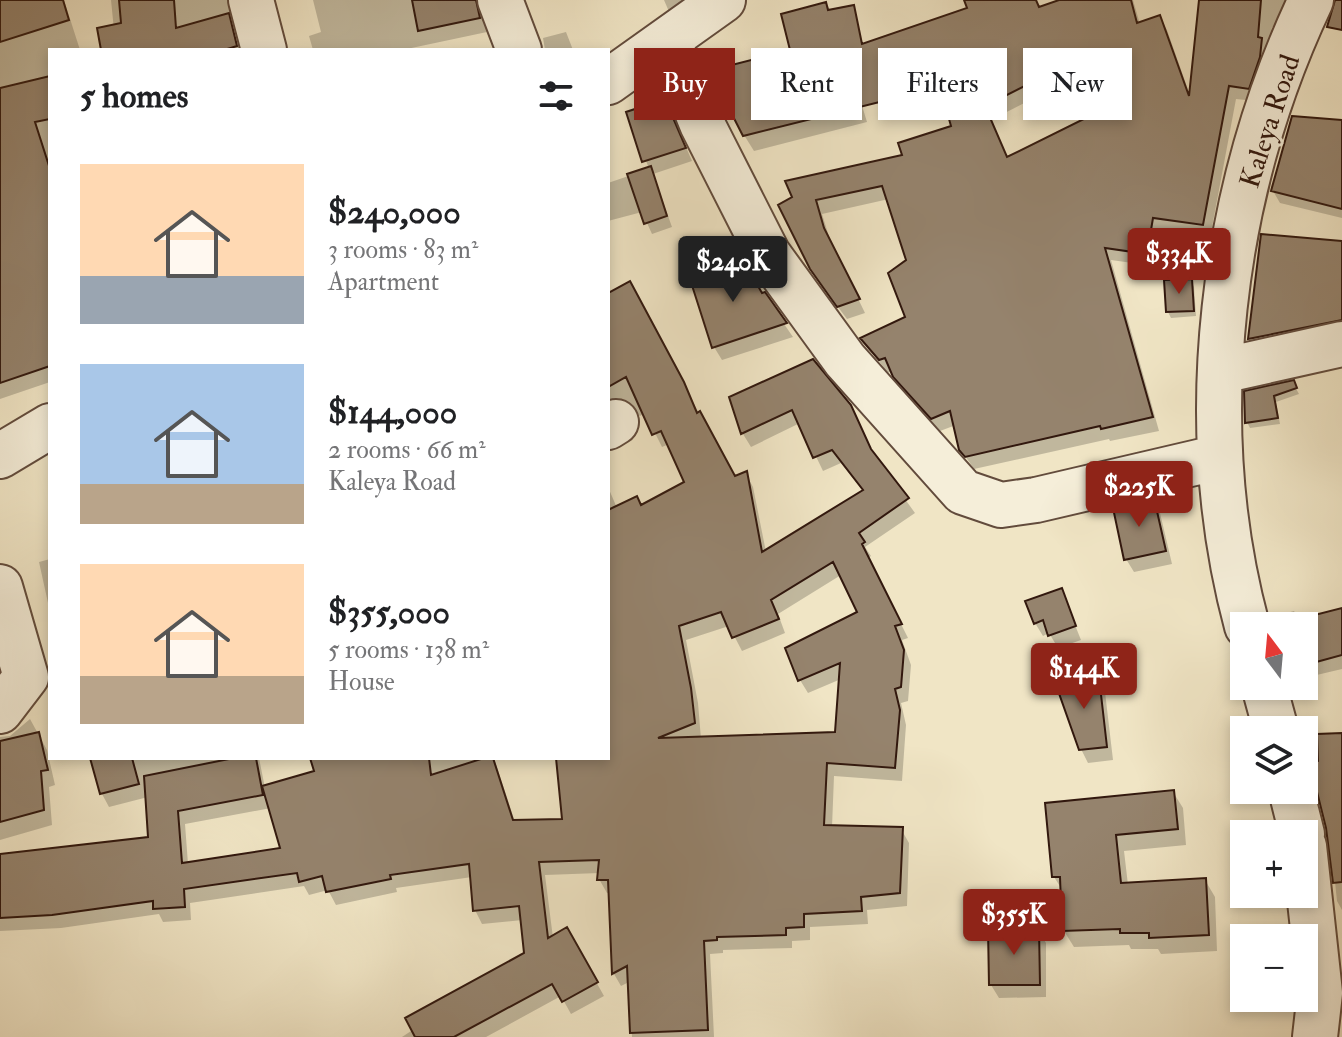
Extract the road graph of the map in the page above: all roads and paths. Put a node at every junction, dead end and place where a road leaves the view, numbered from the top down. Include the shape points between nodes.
1 (251, 0) edge
2 (500, 0) edge
3 (723, 0) edge
4 (1311, 0) edge
5 (668, 40) junction
6 (263, 48) edge
7 (518, 48) edge
8 (610, 81) edge
9 (1342, 344) edge
10 (1221, 371) junction
11 (48, 427) edge
12 (0, 456) edge
13 (1220, 457) junction
14 (0, 587) edge
15 (1243, 612) edge
16 (38, 679) edge
17 (0, 711) edge
18 (1311, 908) edge
19 (1315, 1037) edge

1 - 6 street
2 - 7 street
3 - 5 street
4 - 10 street, Kaleya Road via 1264,123 1239,220
5 - 8 street
5 - 13 street via 702,124 768,254 845,360 963,492 1001,505
9 - 10 street
10 - 13 street, Kaleya Road
11 - 12 street
13 - 15 street, Kaleya Road
14 - 16 street
16 - 17 street
18 - 19 street via 1320,993

